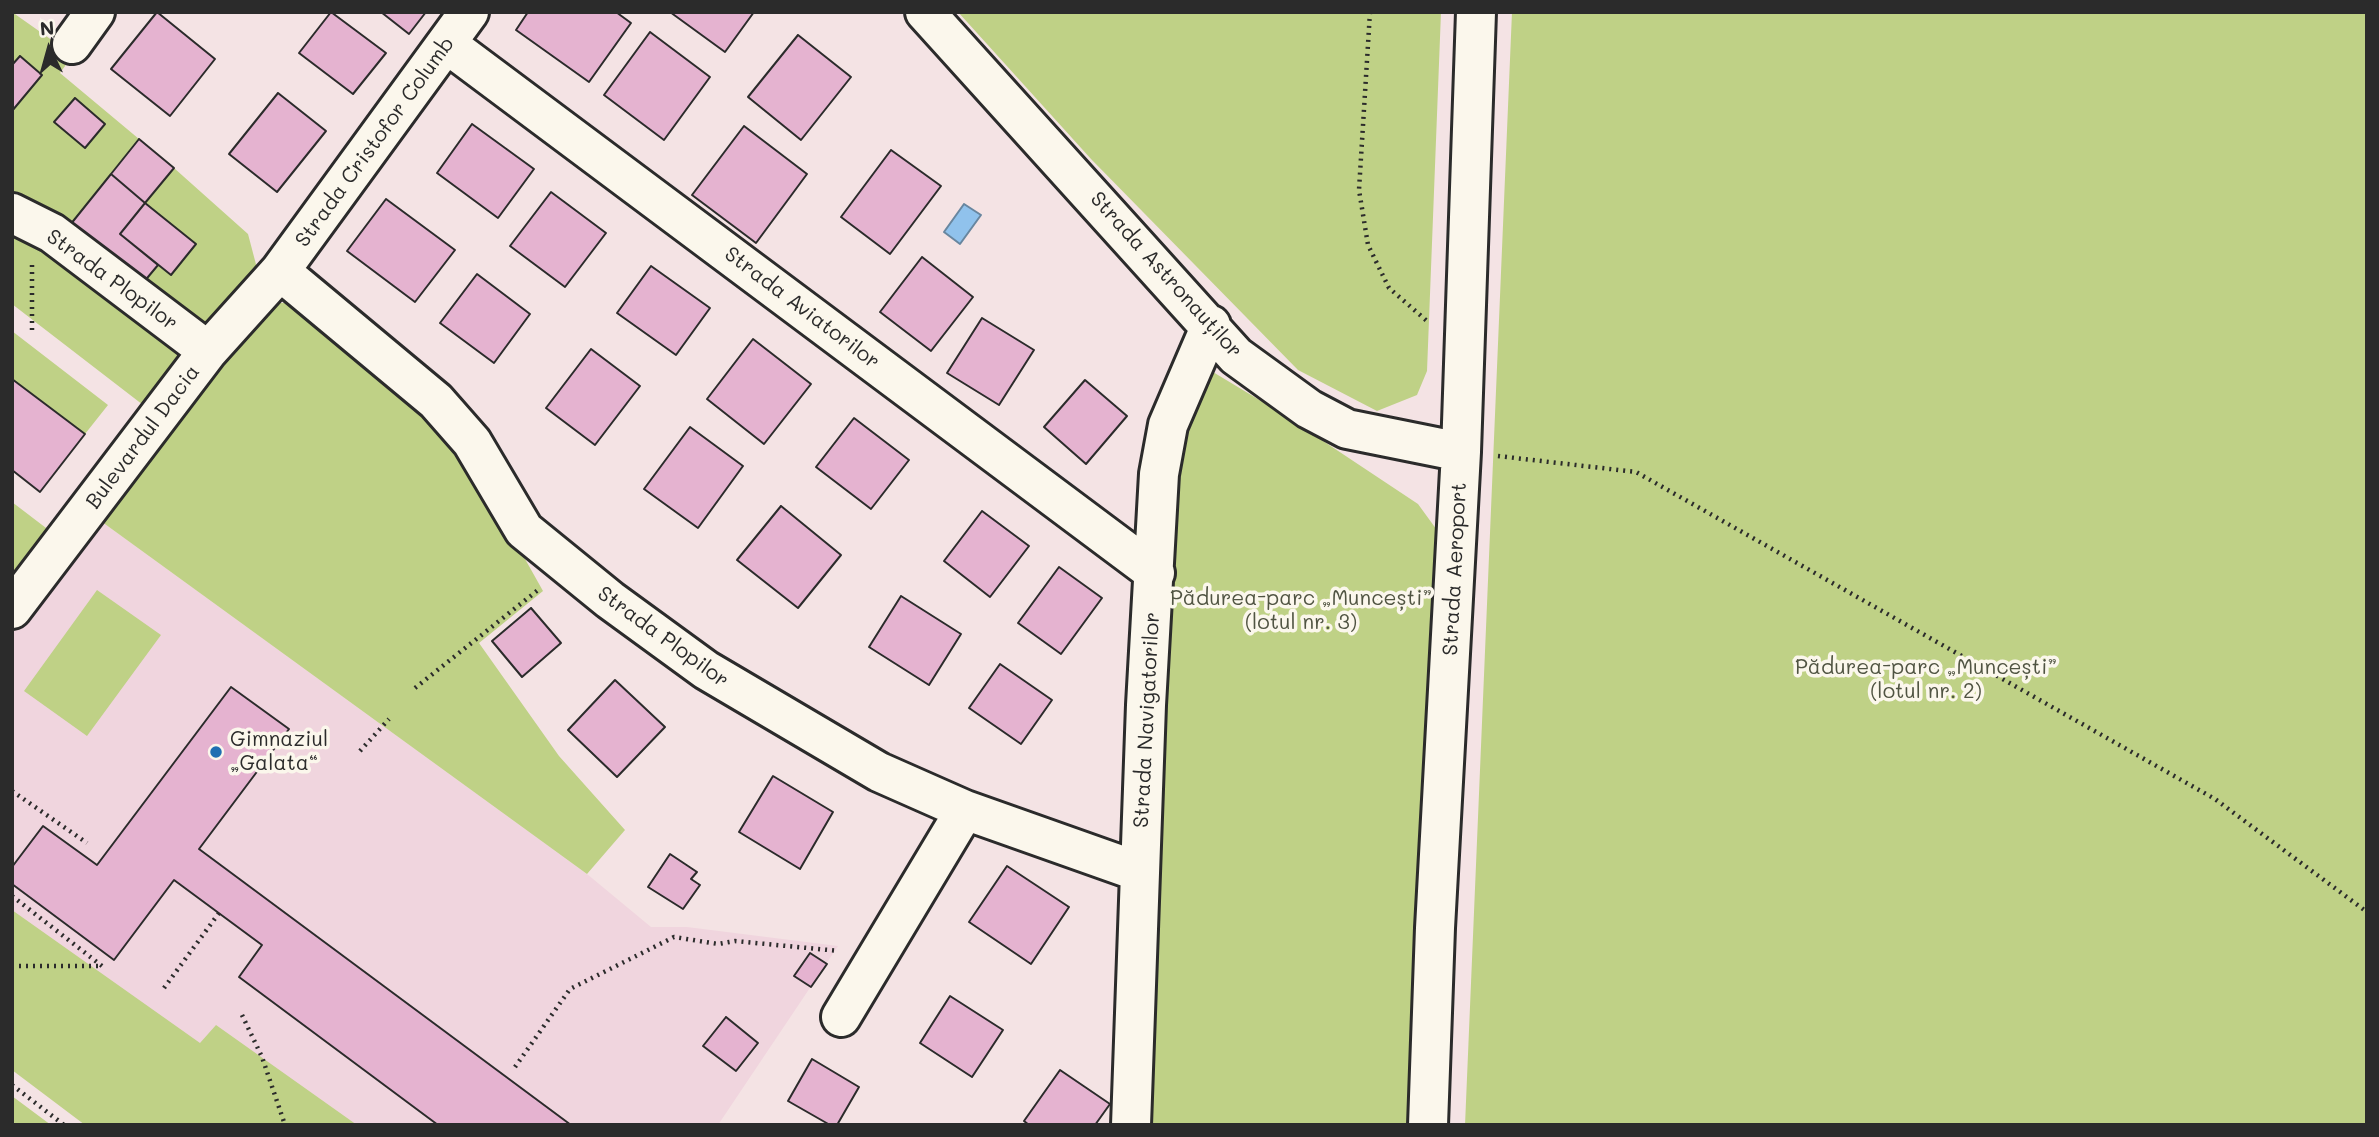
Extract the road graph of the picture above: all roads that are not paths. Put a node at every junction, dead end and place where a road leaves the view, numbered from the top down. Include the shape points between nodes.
1 (95, 12) edge
2 (469, 12) edge
3 (925, 12) edge
4 (1476, 12) edge
5 (72, 44) dead end
6 (447, 44) junction
7 (22, 218) edge
8 (280, 271) junction
9 (1211, 325) junction
10 (208, 351) junction
11 (1461, 452) junction
12 (1155, 573) junction
13 (12, 609) edge
14 (965, 810) junction
15 (1140, 872) junction
16 (841, 1017) dead end
17 (1131, 1125) edge
18 (1428, 1125) edge

1 - 5 street
2 - 6 street, Strada Cristofor Columb
3 - 9 street, Strada Astronauților
4 - 11 street, Strada Aeroport
6 - 8 street, Strada Cristofor Columb
6 - 12 street, Strada Aviatorilor
7 - 10 street, Strada Plopilor via 52,233
8 - 10 street, Bulevardul Dacia
8 - 14 street, Strada Plopilor via 436,401 472,442 524,530 567,567 706,670 781,717 879,772
9 - 11 street, Strada Astronauților via 1236,356 1308,409 1347,429
9 - 12 street, Strada Navigatorilor via 1168,425 1159,474
10 - 13 street, Bulevardul Dacia
11 - 18 street, Strada Aeroport
12 - 15 street, Strada Navigatorilor
14 - 15 street, Strada Plopilor
14 - 16 street
15 - 17 street, Strada Navigatorilor

